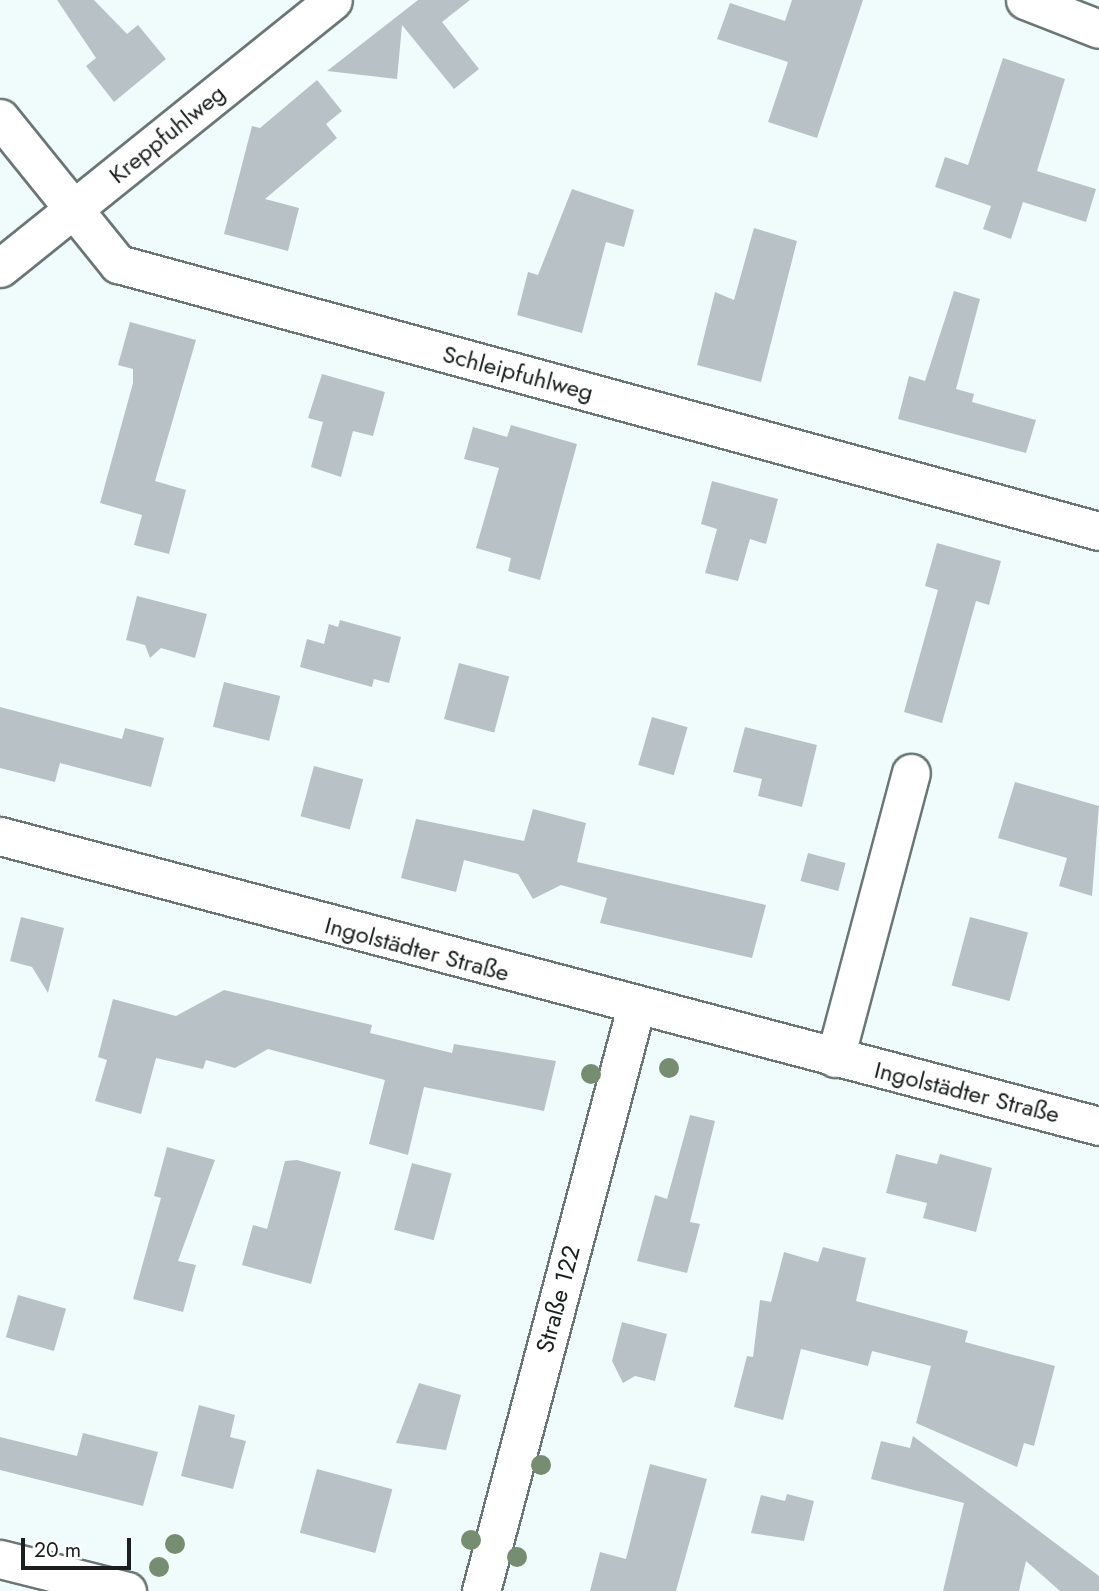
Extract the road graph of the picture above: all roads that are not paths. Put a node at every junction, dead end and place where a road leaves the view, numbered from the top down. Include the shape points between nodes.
1 (333, 0) edge
2 (1025, 0) edge
3 (1099, 29) edge
4 (0, 118) edge
5 (74, 209) junction
6 (0, 268) edge
7 (1099, 531) edge
8 (911, 773) dead end
9 (0, 836) edge
10 (636, 1007) junction
11 (835, 1058) junction
12 (1099, 1126) edge
13 (0, 1559) edge
14 (127, 1591) edge
15 (481, 1591) edge

1 - 5 street, Kreppfuhlweg
2 - 3 street
4 - 5 street, Schleipfuhlweg
5 - 6 street, Kreppfuhlweg
5 - 7 street, Schleipfuhlweg via 118,264
8 - 11 street
9 - 10 street, Ingolstädter Straße
10 - 11 street, Ingolstädter Straße
10 - 15 street, Straße 122
11 - 12 street, Ingolstädter Straße
13 - 14 street

